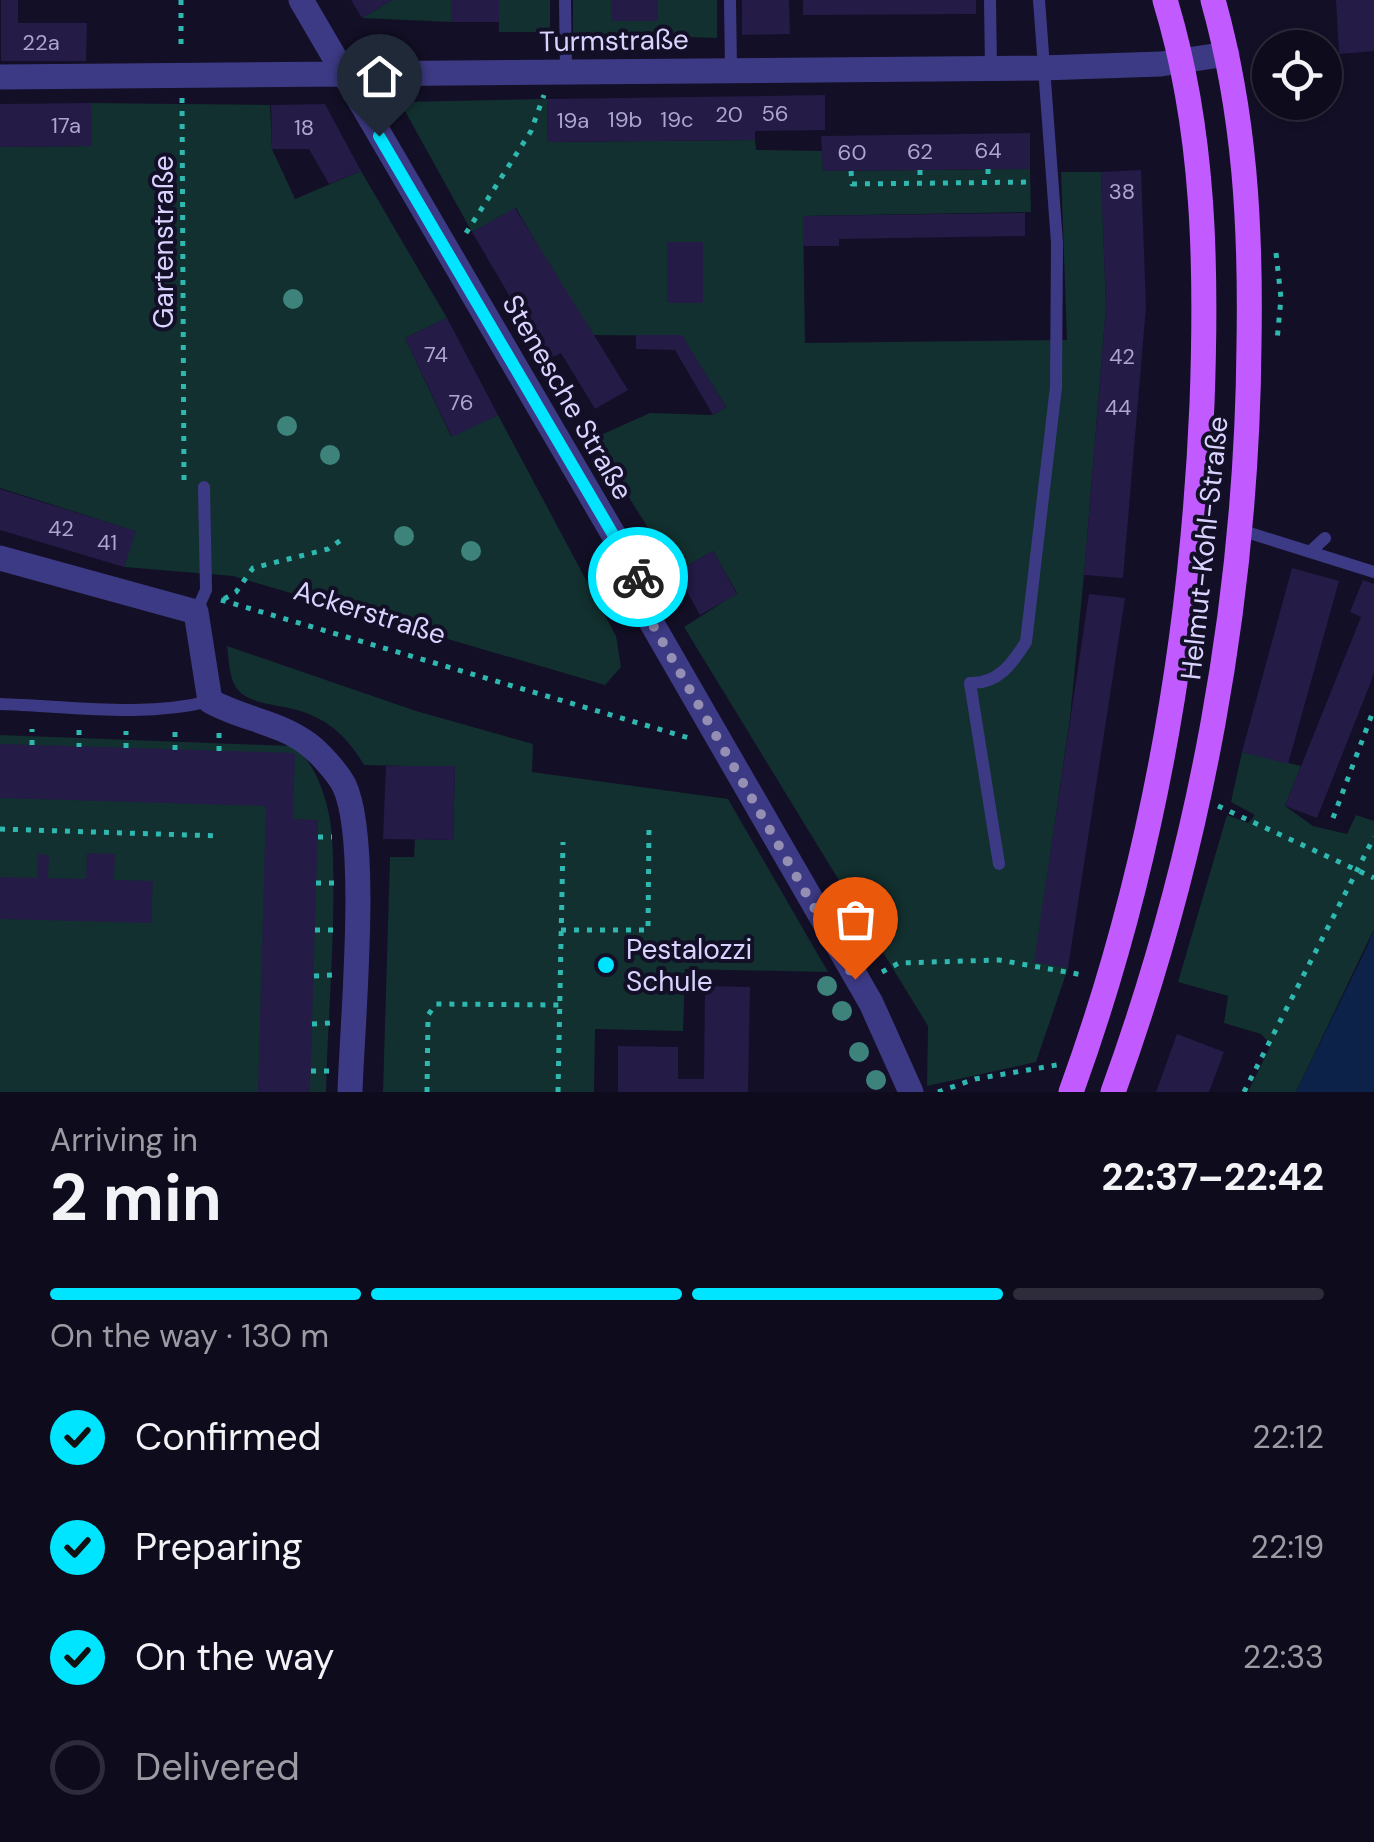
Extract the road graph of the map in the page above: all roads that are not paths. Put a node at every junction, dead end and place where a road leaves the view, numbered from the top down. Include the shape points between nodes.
1 (301, 0) edge
2 (564, 0) edge
3 (730, 0) edge
4 (990, 0) edge
5 (1039, 0) edge
6 (1165, 0) edge
7 (1214, 0) edge
8 (1228, 54) junction
9 (1180, 62) junction
10 (731, 68) junction
11 (1040, 68) junction
12 (991, 69) junction
13 (558, 70) junction
14 (344, 76) junction
15 (0, 77) edge
16 (204, 487) dead end
17 (1240, 530) junction
18 (1325, 538) dead end
19 (1312, 550) junction
20 (0, 558) edge
21 (1374, 572) edge
22 (196, 612) junction
23 (210, 702) junction
24 (0, 704) edge
25 (999, 864) dead end
26 (1062, 1085) edge
27 (350, 1092) edge
28 (910, 1092) edge
29 (1113, 1092) edge

1 - 14 street, Stenesche Straße
2 - 13 lane
3 - 10 lane
4 - 12 lane
5 - 11 lane
6 - 9 main road, Helmut-Kohl-Straße
7 - 8 main road, Helmut-Kohl-Straße
8 - 9 street, Turmstraße
8 - 17 main road, Helmut-Kohl-Straße via 1241,123 1250,262
9 - 11 street, Turmstraße
9 - 26 main road, Helmut-Kohl-Straße via 1198,156 1203,229 1203,370 1188,592 1144,846 1120,943
10 - 12 street, Turmstraße
10 - 13 street, Turmstraße
11 - 12 street, Turmstraße
11 - 25 lane via 1057,243 1056,387 1026,642 1012,665 986,684 970,683
13 - 14 street, Turmstraße
14 - 15 street, Turmstraße
14 - 28 street, Stenesche Straße via 650,597 650,620 870,1003
16 - 22 lane via 206,590
17 - 19 lane
17 - 29 main road, Helmut-Kohl-Straße via 1226,657 1197,800 1158,958
18 - 19 lane
19 - 21 lane
20 - 22 street
22 - 23 street
23 - 24 lane via 186,708
23 - 27 street via 310,745 343,784 354,820 356,863

